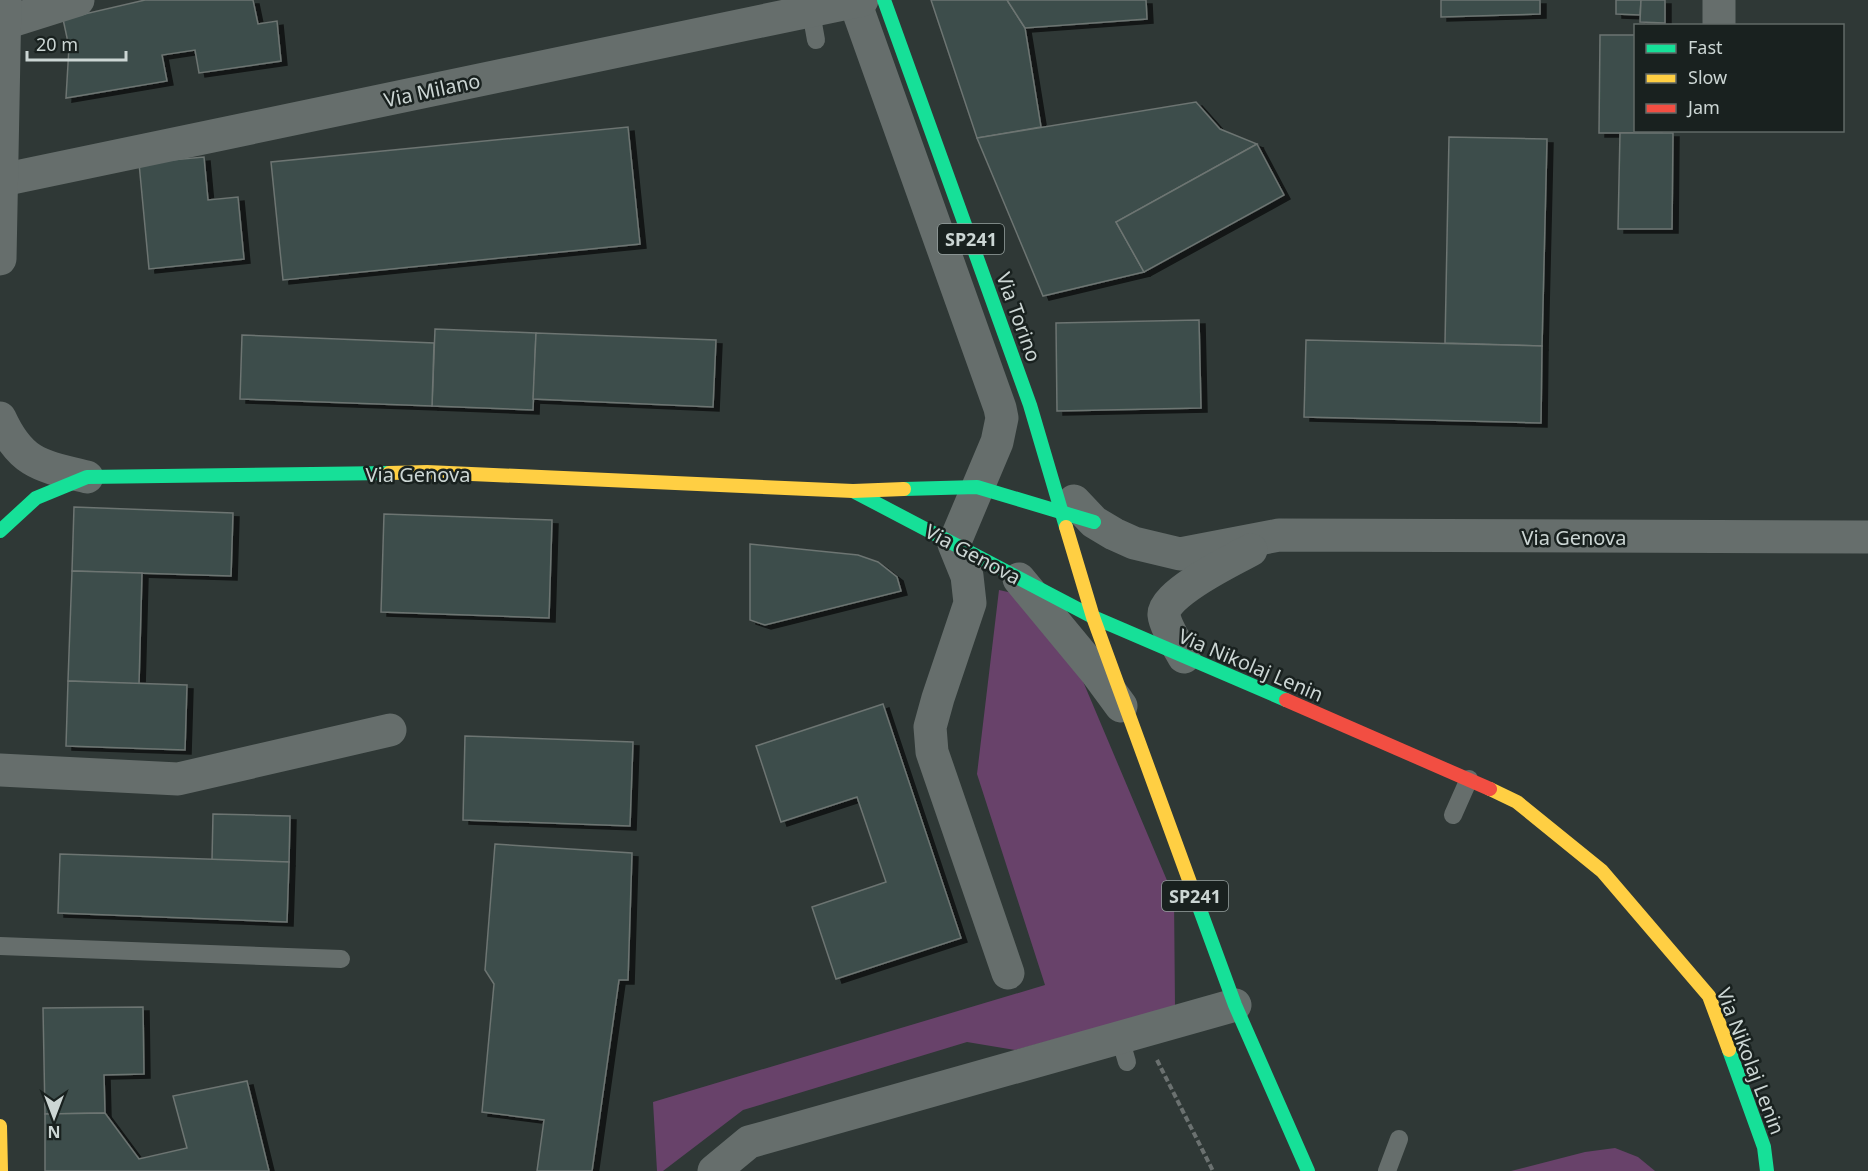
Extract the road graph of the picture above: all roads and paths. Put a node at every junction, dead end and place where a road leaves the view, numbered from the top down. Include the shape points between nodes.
1 (78, 0) edge
2 (867, 0) edge
3 (1719, 0) edge
4 (5, 12) edge
5 (1719, 24) edge
6 (2, 180) junction
7 (0, 259) edge
8 (0, 418) edge
9 (87, 477) junction
10 (1053, 480) junction
11 (977, 487) junction
12 (853, 491) junction
13 (1062, 511) junction
14 (1094, 522) junction
15 (0, 531) edge
16 (1279, 535) junction
17 (1868, 537) edge
18 (954, 544) junction
19 (1019, 579) junction
20 (1093, 617) junction
21 (1184, 657) junction
22 (1131, 720) junction
23 (390, 730) dead end
24 (0, 770) edge
25 (1469, 779) junction
26 (1452, 815) dead end
27 (0, 946) edge
28 (341, 959) dead end
29 (1008, 973) dead end
30 (1235, 1005) junction
31 (1154, 1054) dead end
32 (0, 1126) edge
33 (1399, 1139) dead end
34 (1, 1171) edge
35 (714, 1171) edge
36 (1213, 1171) edge
37 (1308, 1171) edge
38 (1387, 1171) edge
39 (1767, 1171) edge

1 - 4 street
2 - 6 street, Via Milano via 813,26
2 - 10 street, Via Torino / SP241 via 1030,405
2 - 11 street via 1000,408 997,442
3 - 5 street
4 - 6 street
6 - 7 street
8 - 9 street via 25,455 47,466
9 - 12 street, Via Genova via 427,472
9 - 15 street, Via Genova via 36,498
10 - 13 street, Via Torino / SP241
10 - 14 street, Via Genova
11 - 12 street, Via Genova
11 - 13 street, Via Genova
11 - 18 street
12 - 18 street, Via Genova
13 - 14 street, Via Genova
13 - 20 street, Via Torino / SP241
14 - 16 street, Via Genova via 1134,543 1180,554
16 - 17 street, Via Genova
16 - 21 street, Via Genova via 1217,567 1166,606 1164,615
18 - 19 street, Via Genova
18 - 29 street via 967,576 970,603 930,727 932,752
19 - 20 street, Via Genova
19 - 22 street
20 - 21 street, Via Nikolaj Lenin
20 - 22 street, SP241
21 - 25 street, Via Nikolaj Lenin
22 - 30 street, SP241
23 - 24 street via 178,779
25 - 26 lane
25 - 39 street, Via Nikolaj Lenin via 1516,801 1602,871 1709,996 1764,1147
27 - 28 lane
30 - 35 street via 1124,1050 749,1142
30 - 37 street, SP241
31 - 36 path
32 - 34 street
33 - 38 lane

